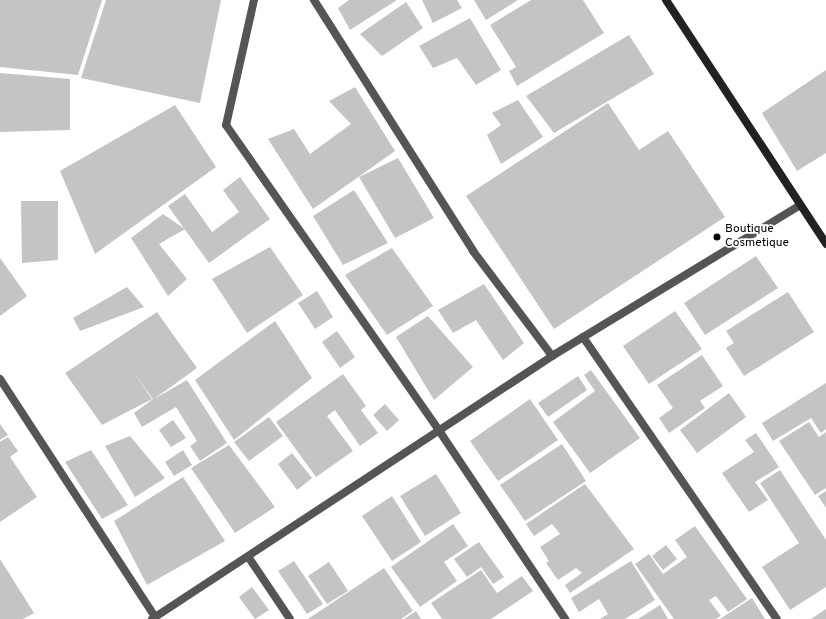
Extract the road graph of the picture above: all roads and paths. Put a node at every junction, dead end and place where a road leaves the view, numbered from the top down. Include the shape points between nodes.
1 (254, 0) edge
2 (314, 0) edge
3 (666, 0) edge
4 (800, 205) junction
5 (826, 244) edge
6 (583, 337) junction
7 (552, 356) junction
8 (0, 379) edge
9 (438, 429) junction
10 (249, 558) junction
11 (154, 618) edge
12 (290, 619) edge
13 (565, 619) edge
14 (777, 619) edge

1 - 9 street via 226,125
2 - 7 street via 473,251
3 - 4 street
4 - 5 street
4 - 6 street
6 - 7 street
6 - 14 street
7 - 9 street
8 - 11 street
9 - 10 street
9 - 13 street
10 - 11 street
10 - 12 street

